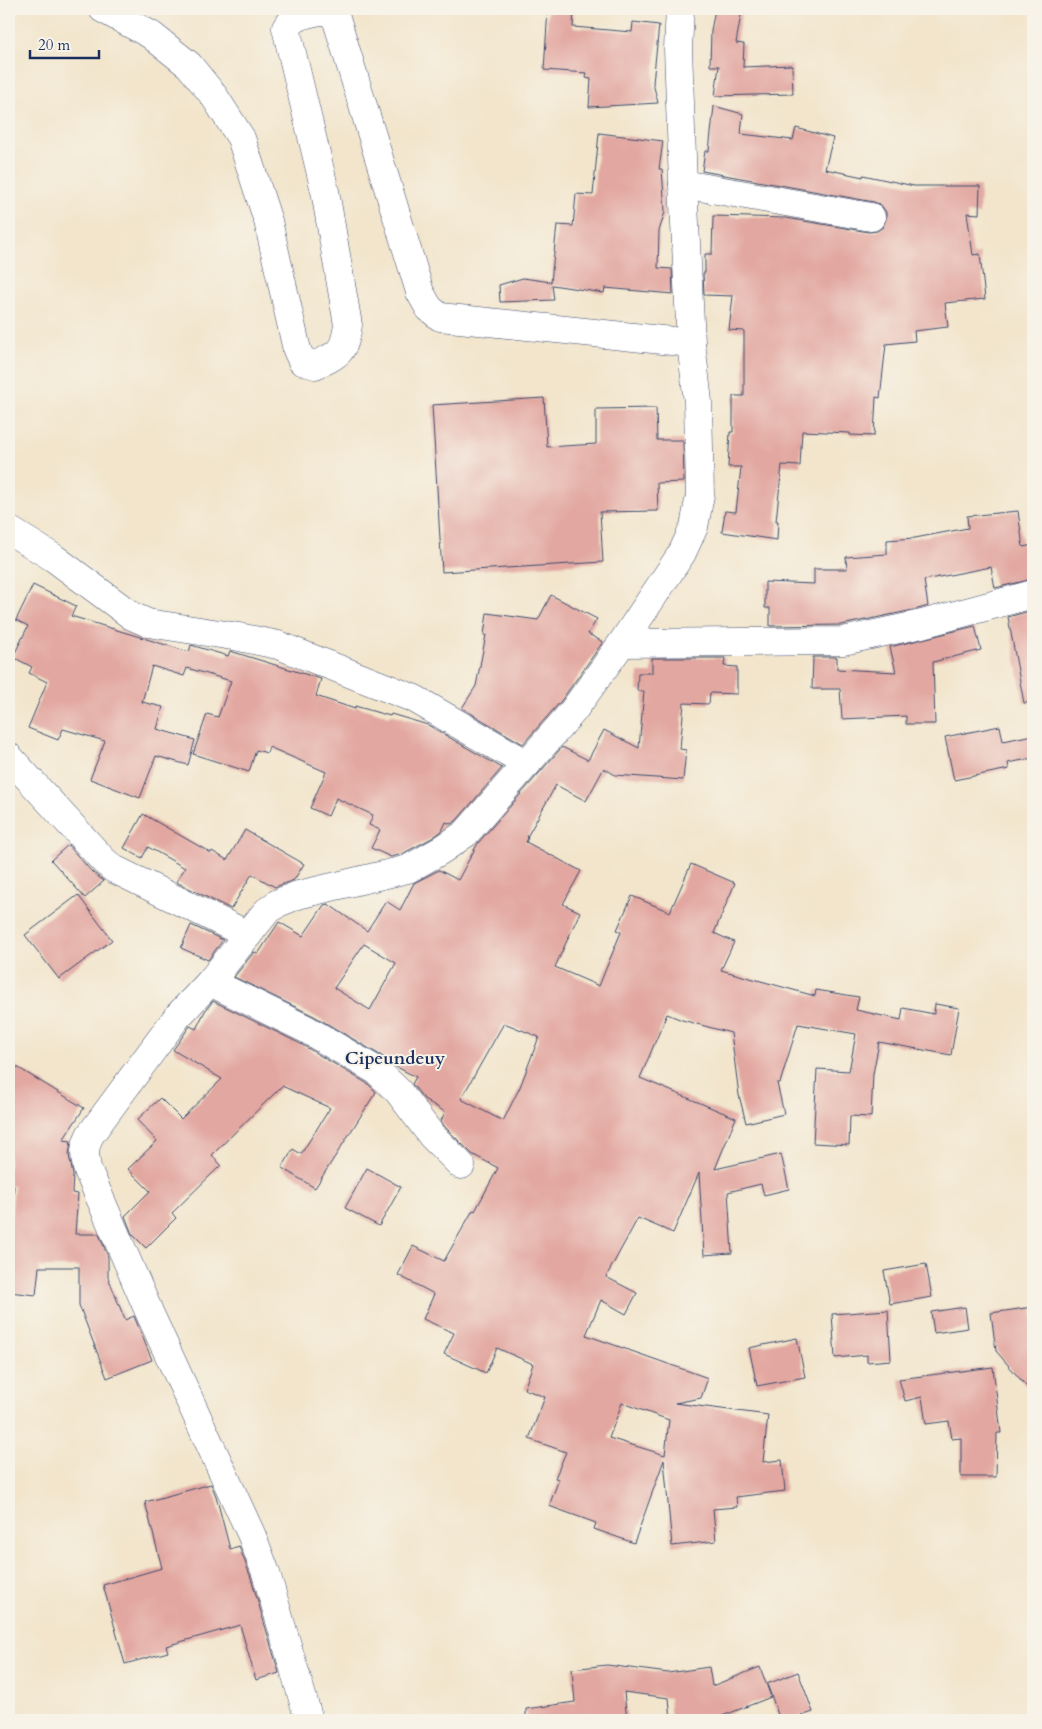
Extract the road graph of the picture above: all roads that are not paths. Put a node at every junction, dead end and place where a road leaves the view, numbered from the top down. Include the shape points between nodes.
1 (103, 9) edge
2 (680, 9) edge
3 (683, 184) junction
4 (871, 217) dead end
5 (691, 343) junction
6 (9, 530) edge
7 (1033, 594) edge
8 (622, 643) junction
9 (9, 757) edge
10 (527, 764) junction
11 (248, 935) junction
12 (210, 982) junction
13 (461, 1165) dead end
14 (309, 1720) edge

1 - 5 street via 151,36 189,65 241,138 268,221 302,361 315,365 340,352 346,341 348,325 325,191 286,28 292,20 304,14 326,10 336,21 420,292 429,308 440,317
2 - 3 street via 678,49
3 - 4 street
3 - 5 street
5 - 8 street via 698,402 700,495 694,526 682,553
6 - 10 street via 54,558 132,616 148,622 278,646 415,699
7 - 8 street via 843,641
8 - 10 street via 573,711
9 - 11 street via 114,869
10 - 11 street via 466,833 440,851 408,868 298,895 266,912
11 - 12 street
12 - 13 street via 306,1029 377,1071
12 - 14 street via 177,1017 90,1134 84,1154 87,1168 150,1314 252,1536

